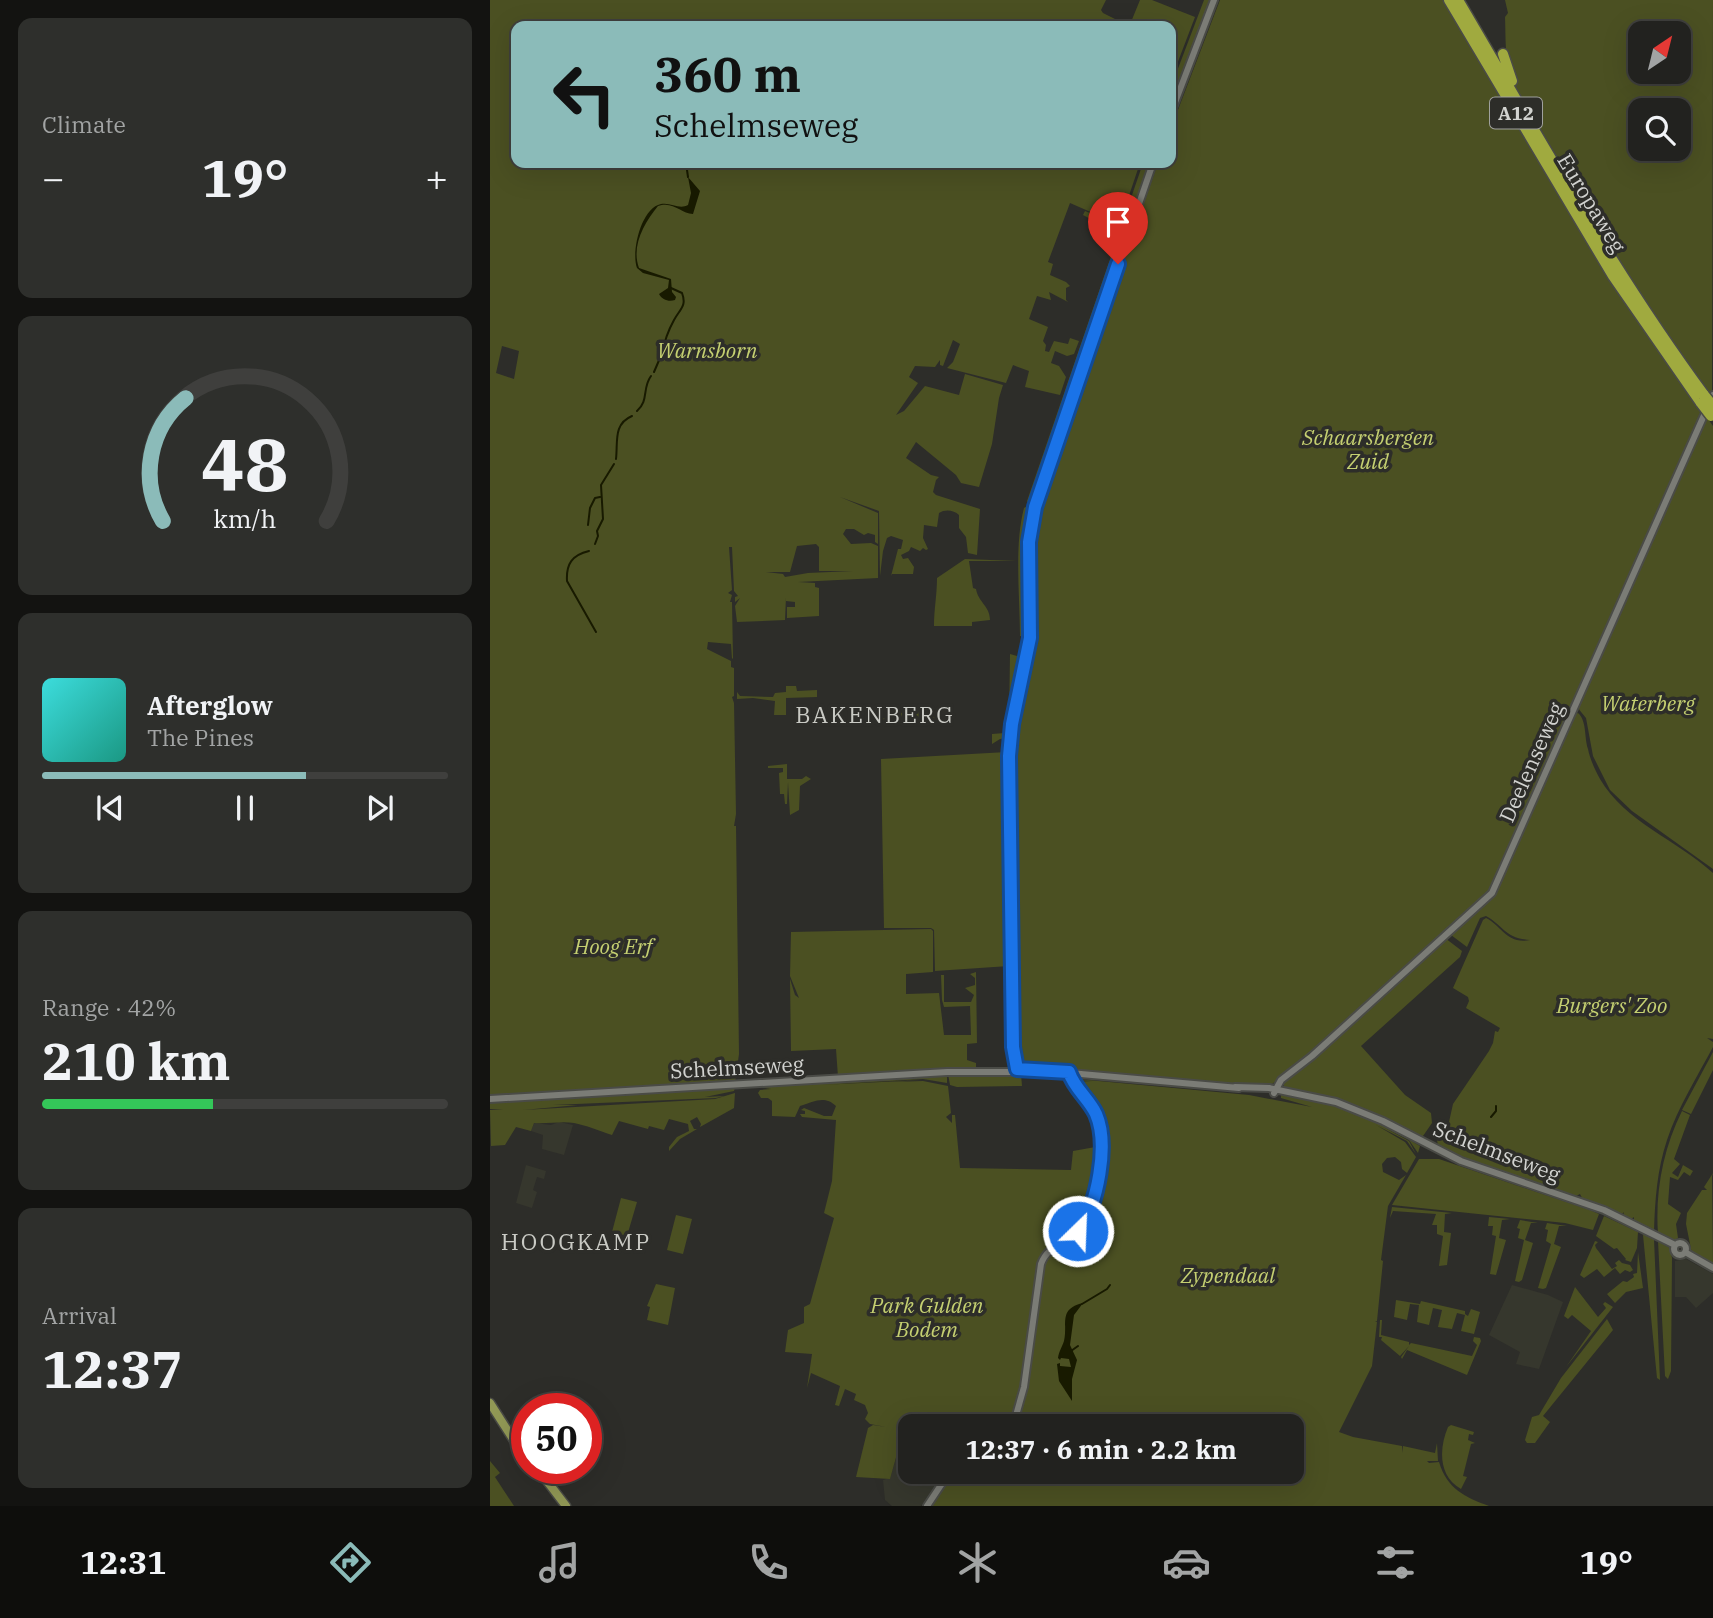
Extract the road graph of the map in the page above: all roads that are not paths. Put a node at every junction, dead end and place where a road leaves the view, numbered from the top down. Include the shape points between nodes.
1 (1214, 0) edge
2 (1449, 0) edge
3 (1458, 0) edge
4 (1503, 54) dead end
5 (1176, 100) edge
6 (1556, 166) junction
7 (1151, 168) edge
8 (1706, 398) edge
9 (1712, 414) edge
10 (1014, 1070) junction
11 (1069, 1072) junction
12 (1278, 1091) junction
13 (490, 1099) edge
14 (1713, 1268) edge
15 (490, 1398) edge
16 (490, 1403) edge
17 (1016, 1414) edge
18 (511, 1432) edge
19 (511, 1436) edge
20 (547, 1484) edge
21 (942, 1484) edge
22 (563, 1506) edge
23 (927, 1506) edge

1 - 5 main road
2 - 8 highway, Europaweg / A12 via 1613,276
3 - 6 highway, Europaweg / A12
4 - 6 highway, A12 via 1516,90
6 - 8 highway, Europaweg / A12 via 1626,283
7 - 10 main road via 1035,507 1029,542 1030,638 1009,756
8 - 9 highway, Europaweg / A12, bridge
8 - 12 main road, Deelenseweg via 1492,893 1288,1075
10 - 11 main road, Schelmseweg
10 - 13 main road, Schelmseweg
11 - 12 main road, Schelmseweg
11 - 17 main road via 1099,1121 1101,1164 1081,1227 1042,1260
12 - 14 main road, Schelmseweg via 1336,1102 1461,1161 1595,1206 1675,1245 1676,1254 1685,1252
15 - 18 main road
16 - 19 main road
20 - 22 main road
21 - 23 main road

